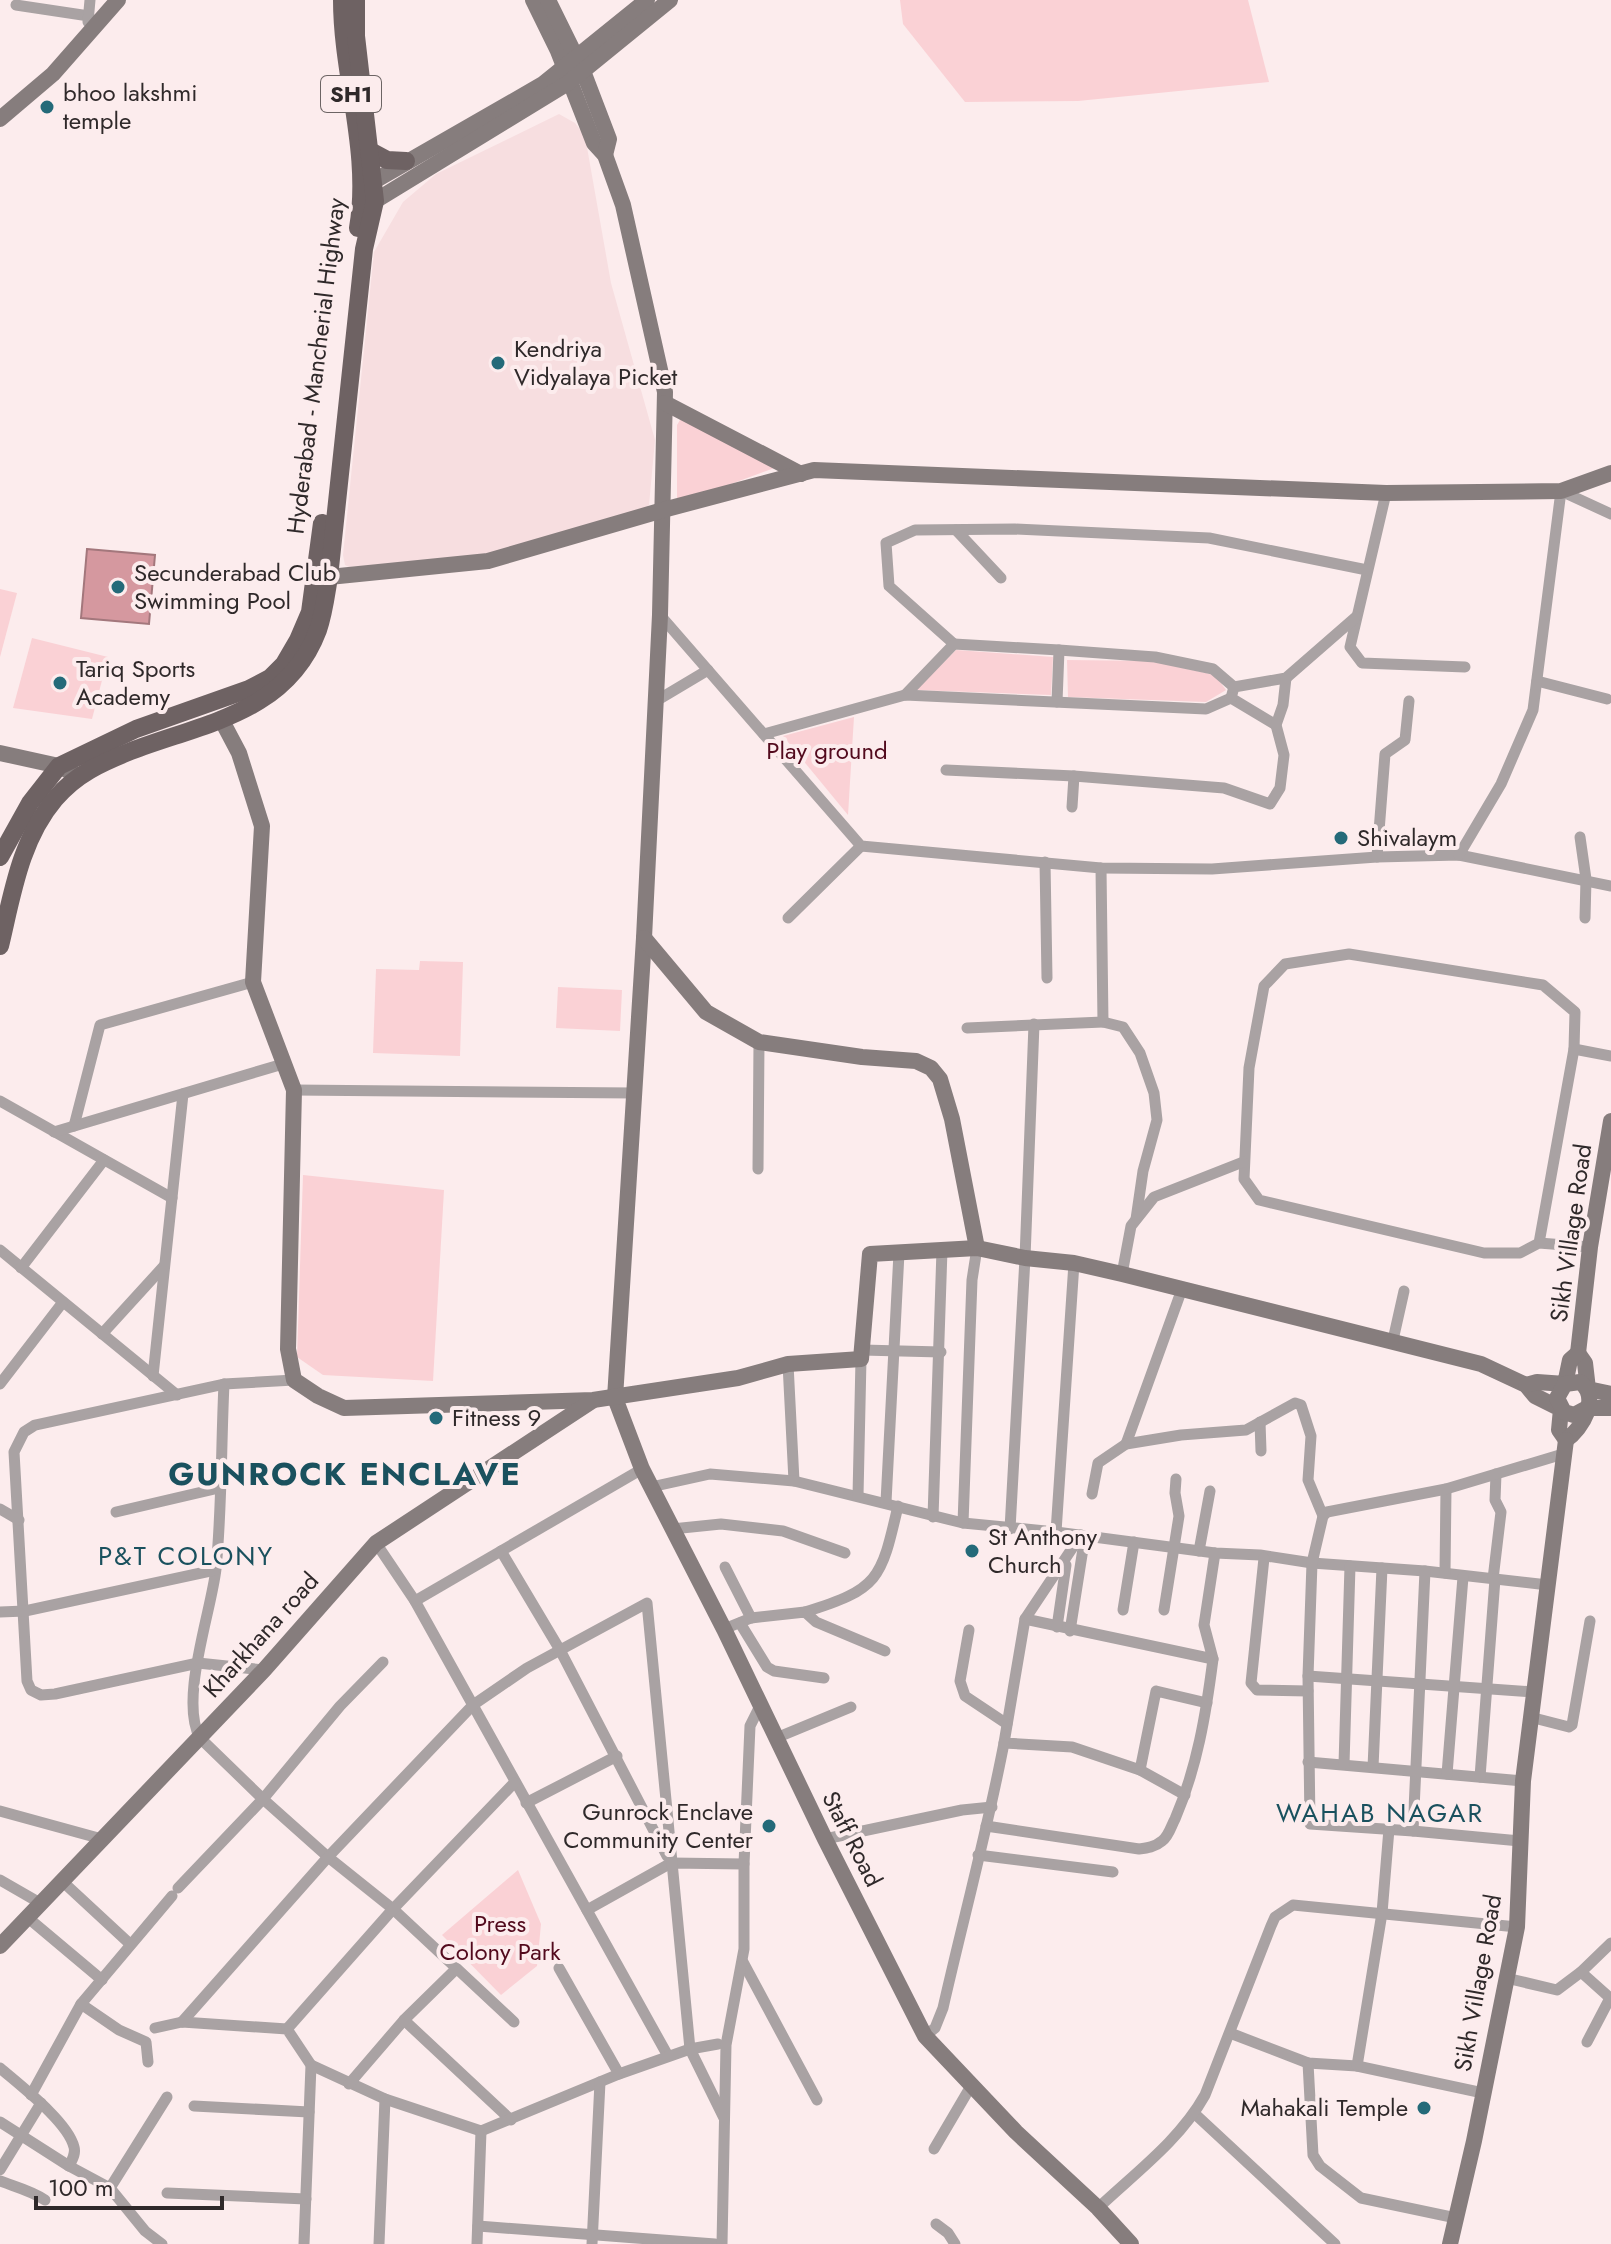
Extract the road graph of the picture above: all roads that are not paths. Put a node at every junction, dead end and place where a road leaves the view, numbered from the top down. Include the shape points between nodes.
1 (90, 0) edge
2 (118, 0) edge
3 (342, 0) edge
4 (356, 0) edge
5 (533, 0) edge
6 (548, 0) edge
7 (647, 0) edge
8 (670, 0) edge
9 (16, 5) dead end
10 (89, 16) junction
11 (87, 35) junction
12 (573, 69) junction
13 (2, 116) edge
14 (372, 152) junction
15 (406, 161) junction
16 (368, 194) junction
17 (665, 403) junction
18 (1611, 473) edge
19 (801, 474) junction
20 (1561, 491) junction
21 (1386, 493) junction
22 (663, 510) junction
23 (1611, 514) edge
24 (956, 530) junction
25 (1367, 570) junction
26 (329, 577) junction
27 (1001, 578) dead end
28 (660, 615) junction
29 (1356, 617) junction
30 (954, 644) junction
31 (1059, 650) junction
32 (1465, 667) dead end
33 (708, 670) junction
34 (1286, 678) junction
35 (1537, 681) junction
36 (1233, 693) junction
37 (905, 695) junction
38 (1607, 699) dead end
39 (656, 701) junction
40 (1409, 701) dead end
41 (1057, 702) junction
42 (221, 719) junction
43 (1276, 725) junction
44 (764, 734) junction
45 (0, 753) edge
46 (59, 766) junction
47 (946, 770) dead end
48 (78, 776) junction
49 (1074, 776) junction
50 (1072, 807) dead end
51 (1580, 837) dead end
52 (3, 846) edge
53 (861, 846) junction
54 (1459, 855) junction
55 (1377, 857) junction
56 (1045, 862) junction
57 (1101, 868) junction
58 (1586, 879) junction
59 (1611, 886) edge
60 (788, 918) dead end
61 (1585, 918) dead end
62 (644, 938) junction
63 (0, 946) edge
64 (1047, 978) dead end
65 (253, 982) junction
66 (1103, 1022) junction
67 (1034, 1024) junction
68 (967, 1028) dead end
69 (759, 1042) junction
70 (1574, 1049) junction
71 (1611, 1056) edge
72 (283, 1064) junction
73 (294, 1090) junction
74 (634, 1093) junction
75 (183, 1094) junction
76 (0, 1101) edge
77 (1611, 1121) edge
78 (74, 1126) junction
79 (54, 1132) junction
80 (104, 1160) junction
81 (1243, 1162) junction
82 (758, 1169) dead end
83 (172, 1198) junction
84 (1136, 1219) junction
85 (1539, 1243) junction
86 (1590, 1247) junction
87 (977, 1248) junction
88 (0, 1250) edge
89 (942, 1250) junction
90 (899, 1253) junction
91 (1025, 1258) junction
92 (1074, 1263) junction
93 (165, 1266) junction
94 (21, 1268) junction
95 (1122, 1274) junction
96 (1182, 1289) junction
97 (1404, 1291) dead end
98 (63, 1302) junction
99 (102, 1334) junction
100 (1393, 1340) junction
101 (894, 1352) junction
102 (941, 1352) junction
103 (1578, 1353) junction
104 (862, 1355) junction
105 (788, 1364) junction
106 (153, 1376) junction
107 (294, 1380) junction
108 (0, 1384) edge
109 (224, 1384) junction
110 (1565, 1384) junction
111 (1526, 1385) junction
112 (1588, 1389) junction
113 (1611, 1394) edge
114 (177, 1395) junction
115 (615, 1398) junction
116 (593, 1400) junction
117 (1587, 1408) junction
118 (1611, 1408) edge
119 (1561, 1409) junction
120 (1260, 1422) junction
121 (1126, 1444) junction
122 (1564, 1447) junction
123 (1261, 1451) dead end
124 (642, 1469) junction
125 (1496, 1474) junction
126 (1176, 1479) dead end
127 (794, 1481) junction
128 (651, 1487) junction
129 (219, 1488) junction
130 (1446, 1489) junction
131 (1210, 1491) dead end
132 (1092, 1494) dead end
133 (858, 1496) junction
134 (892, 1504) junction
135 (0, 1509) edge
136 (116, 1512) dead end
137 (1323, 1516) junction
138 (933, 1517) junction
139 (19, 1520) junction
140 (963, 1523) junction
141 (672, 1529) junction
142 (1010, 1529) junction
143 (1056, 1532) junction
144 (1083, 1536) junction
145 (1134, 1542) junction
146 (376, 1543) junction
147 (1174, 1547) junction
148 (501, 1551) junction
149 (1199, 1551) junction
150 (845, 1553) dead end
151 (1215, 1553) junction
152 (1264, 1558) junction
153 (1066, 1560) junction
154 (1312, 1563) junction
155 (1350, 1566) junction
156 (725, 1567) dead end
157 (1382, 1568) junction
158 (215, 1570) junction
159 (1425, 1571) junction
160 (1445, 1573) junction
161 (1463, 1577) junction
162 (1494, 1579) junction
163 (1548, 1585) junction
164 (415, 1601) junction
165 (1123, 1610) dead end
166 (1164, 1610) dead end
167 (25, 1611) junction
168 (0, 1612) edge
169 (805, 1612) junction
170 (1025, 1619) junction
171 (1590, 1621) dead end
172 (738, 1623) junction
173 (1057, 1627) junction
174 (969, 1630) dead end
175 (1070, 1631) junction
176 (560, 1650) junction
177 (885, 1651) dead end
178 (1213, 1659) junction
179 (383, 1662) dead end
180 (198, 1663) junction
181 (264, 1670) junction
182 (1308, 1676) junction
183 (824, 1678) dead end
184 (1347, 1679) junction
185 (1377, 1681) junction
186 (1420, 1684) junction
187 (1454, 1686) junction
188 (1487, 1689) junction
189 (1308, 1691) junction
190 (1534, 1692) junction
191 (1207, 1703) junction
192 (473, 1705) junction
193 (760, 1706) junction
194 (851, 1707) dead end
195 (1530, 1717) junction
196 (1007, 1724) junction
197 (200, 1738) junction
198 (776, 1738) junction
199 (1004, 1743) junction
200 (617, 1756) junction
201 (1308, 1762) junction
202 (1344, 1764) junction
203 (1373, 1767) junction
204 (1140, 1770) junction
205 (1415, 1771) junction
206 (1447, 1774) junction
207 (1480, 1777) junction
208 (1523, 1781) junction
209 (514, 1783) junction
210 (1185, 1795) junction
211 (263, 1799) junction
212 (526, 1803) junction
213 (992, 1807) junction
214 (0, 1811) edge
215 (986, 1826) junction
216 (1389, 1829) junction
217 (1413, 1831) junction
218 (102, 1839) junction
219 (825, 1839) junction
220 (1520, 1841) junction
221 (978, 1855) junction
222 (328, 1857) junction
223 (671, 1863) junction
224 (744, 1864) junction
225 (1113, 1872) dead end
226 (0, 1880) edge
227 (62, 1881) junction
228 (40, 1903) junction
229 (393, 1909) junction
230 (587, 1910) junction
231 (1382, 1913) junction
232 (27, 1917) junction
233 (1517, 1927) junction
234 (1611, 1943) edge
235 (130, 1944) junction
236 (0, 1946) edge
237 (743, 1962) junction
238 (559, 1968) dead end
239 (456, 1969) junction
240 (1581, 1972) junction
241 (1506, 1978) junction
242 (102, 1980) junction
243 (81, 2004) junction
244 (404, 2020) junction
245 (182, 2022) junction
246 (514, 2022) dead end
247 (155, 2028) dead end
248 (287, 2029) junction
249 (1230, 2033) junction
250 (925, 2036) junction
251 (1587, 2042) dead end
252 (718, 2044) dead end
253 (690, 2049) junction
254 (668, 2056) junction
255 (148, 2062) dead end
256 (1308, 2063) junction
257 (311, 2065) junction
258 (1357, 2066) junction
259 (0, 2068) edge
260 (619, 2074) junction
261 (600, 2082) junction
262 (349, 2084) junction
263 (971, 2086) junction
264 (1483, 2093) junction
265 (31, 2095) junction
266 (167, 2097) dead end
267 (385, 2099) junction
268 (817, 2100) dead end
269 (41, 2103) junction
270 (194, 2106) dead end
271 (309, 2112) junction
272 (1195, 2114) junction
273 (511, 2120) junction
274 (0, 2122) edge
275 (726, 2122) junction
276 (481, 2131) junction
277 (21, 2135) junction
278 (934, 2149) dead end
279 (69, 2166) junction
280 (0, 2170) edge
281 (0, 2181) edge
282 (110, 2188) junction
283 (167, 2193) dead end
284 (306, 2199) junction
285 (45, 2200) dead end
286 (1098, 2208) junction
287 (1456, 2218) junction
288 (936, 2224) dead end
289 (478, 2226) junction
290 (592, 2239) edge
291 (1126, 2243) edge
292 (162, 2244) edge
293 (304, 2244) edge
294 (379, 2244) edge
295 (477, 2244) edge
296 (715, 2244) edge
297 (722, 2244) edge
298 (955, 2244) edge
299 (1335, 2244) edge
300 (1450, 2244) edge

1 - 10 street
2 - 11 street
3 - 16 main road, SH1
4 - 14 main road, SH1
5 - 12 street
6 - 12 street
7 - 12 street
8 - 12 street
9 - 10 street
10 - 11 street
11 - 13 street via 53,74
12 - 15 street
12 - 16 street
12 - 17 street via 594,143 605,155 623,205
14 - 15 main road
14 - 16 main road, SH1
15 - 16 street
16 - 26 main road, Hyderabad - Mancherial Highway / SH1
16 - 46 main road, Hyderabad - Mancherial Highway / SH1 via 310,612 298,640 270,678 136,729
17 - 19 street
17 - 22 street
18 - 20 street
19 - 21 street via 814,470
19 - 22 street
20 - 21 street
20 - 23 street
20 - 35 street
21 - 25 street
22 - 26 street via 488,561
22 - 28 street
24 - 25 street via 1209,538
24 - 27 street
24 - 30 street via 915,530 886,543 889,586
25 - 29 street
26 - 42 main road, Hyderabad - Mancherial Highway / SH1 via 319,627 299,666 261,701
28 - 33 street
28 - 39 street
29 - 32 street via 1350,647 1362,663
29 - 34 street
30 - 31 street
30 - 37 street
31 - 36 street via 1155,657 1213,669
31 - 41 street
33 - 39 street
33 - 44 street
34 - 36 street
34 - 43 street
35 - 38 street
35 - 54 street via 1533,710 1501,784
36 - 41 street via 1206,709
36 - 43 street
37 - 41 street
37 - 44 street
39 - 62 street
40 - 55 street via 1405,740 1385,754
42 - 48 main road, Hyderabad - Mancherial Highway / SH1
42 - 65 street via 239,753 262,826
43 - 49 street via 1284,755 1280,788 1270,804 1224,788
44 - 53 street
45 - 46 street
46 - 48 street
46 - 52 main road, Hyderabad - Mancherial Highway / SH1
47 - 49 street
48 - 63 main road, Hyderabad - Mancherial Highway / SH1 via 53,800 20,861
49 - 50 street
51 - 58 street
53 - 56 street
53 - 60 street
54 - 55 street
54 - 58 street
55 - 57 street via 1212,869
56 - 57 street
56 - 64 street
57 - 66 street
58 - 59 street
58 - 61 street
62 - 69 street via 706,1012
62 - 74 street
65 - 72 street
65 - 78 street via 100,1025
66 - 67 street
66 - 84 street via 1123,1027 1140,1053 1154,1093 1157,1120
67 - 68 street
67 - 91 street
69 - 82 street
69 - 87 street via 916,1061 931,1068 940,1079 952,1119
70 - 71 street
70 - 81 street via 1575,1012 1543,985 1349,954 1285,964 1264,986 1249,1068
70 - 85 street
72 - 73 street
72 - 75 street
73 - 74 street
73 - 107 street via 287,1316
74 - 115 street
75 - 78 street
75 - 83 street
76 - 79 street
77 - 86 street, Sikh Village Road
78 - 79 street
79 - 80 street
80 - 83 street
80 - 94 street
81 - 84 street via 1154,1197
81 - 85 street via 1244,1179 1259,1200 1484,1253 1520,1253
83 - 93 street
84 - 95 street
85 - 86 street
86 - 103 street, Sikh Village Road
87 - 89 street
87 - 91 street
87 - 140 street
88 - 94 street
89 - 90 street
89 - 102 street
90 - 101 street
90 - 104 street via 870,1254
91 - 92 street
91 - 142 street
92 - 95 street
92 - 143 street
93 - 99 street
93 - 106 street
94 - 98 street
95 - 96 street
96 - 100 street
96 - 121 street
97 - 100 street
98 - 99 street
98 - 108 street
99 - 106 street
100 - 111 street via 1481,1364
101 - 102 street
101 - 104 street
101 - 134 street
102 - 138 street
103 - 110 street via 1570,1360
103 - 112 street via 1585,1363
104 - 105 street
104 - 133 street
105 - 115 street via 738,1378
105 - 127 street
106 - 114 street
107 - 109 street
107 - 116 street via 344,1408
109 - 114 street
109 - 129 street
110 - 111 street
110 - 112 street via 1580,1382
110 - 119 street via 1557,1393
111 - 119 street
112 - 113 street
112 - 117 street
114 - 139 street via 35,1425 24,1432 14,1452
115 - 116 street
115 - 124 street, Staff Road
116 - 146 street, Kharkhana road
117 - 118 street
117 - 119 street via 1574,1415
117 - 122 street
119 - 122 street
120 - 121 street via 1246,1430
120 - 123 street
120 - 137 street via 1295,1403 1301,1405 1311,1436 1308,1480
121 - 132 street via 1098,1463
122 - 125 street
122 - 163 street, Sikh Village Road
124 - 128 street, Staff Road
124 - 148 street
125 - 130 street
125 - 162 street via 1495,1500 1501,1512
126 - 147 street via 1179,1516
127 - 128 street via 710,1474
127 - 133 street
128 - 141 street, Staff Road
129 - 136 street
129 - 158 street
130 - 137 street
130 - 160 street
131 - 149 street
133 - 134 street
134 - 138 street
134 - 169 street via 889,1546 878,1572 863,1590
135 - 139 street
137 - 154 street
138 - 140 street
139 - 167 street
140 - 142 street
141 - 150 street via 721,1524 783,1531
141 - 172 street, Staff Road
142 - 143 street
143 - 144 street
144 - 145 street
144 - 153 street
144 - 175 street
145 - 147 street
145 - 165 street
146 - 164 street
146 - 181 street, Kharkhana road
147 - 149 street
147 - 166 street
148 - 164 street
148 - 176 street
149 - 151 street
151 - 152 street
151 - 178 street via 1204,1625
152 - 154 street
152 - 189 street via 1251,1683 1257,1690
153 - 170 street
153 - 173 street
154 - 155 street
154 - 182 street
155 - 157 street
155 - 184 street
156 - 172 street
157 - 159 street
157 - 185 street
158 - 167 street
158 - 180 street
159 - 160 street
159 - 186 street
160 - 161 street
161 - 162 street
161 - 187 street
162 - 163 street
162 - 188 street
163 - 190 street, Sikh Village Road
164 - 192 street
167 - 168 street
167 - 180 street via 27,1681 41,1695
169 - 172 street
169 - 177 street via 816,1622
170 - 173 street
170 - 196 street
171 - 195 street via 1572,1725
172 - 183 street via 767,1667
172 - 193 street, Staff Road
173 - 175 street
174 - 196 street via 961,1689
175 - 178 street
176 - 192 street
176 - 200 street
176 - 223 street via 647,1603
178 - 191 street
179 - 211 street
180 - 181 street
180 - 197 street via 191,1715
181 - 197 street, Kharkhana road
182 - 184 street
182 - 189 street
184 - 185 street
184 - 202 street
185 - 186 street
185 - 203 street
186 - 187 street
186 - 205 street
187 - 188 street
187 - 206 street
188 - 190 street
188 - 207 street
189 - 201 street
190 - 195 street, Sikh Village Road
191 - 204 street via 1156,1691
191 - 210 street
192 - 209 street
192 - 222 street
193 - 198 street, Staff Road
193 - 224 street via 750,1726
194 - 198 street
195 - 208 street, Sikh Village Road
196 - 199 street
197 - 211 street
197 - 218 street, Kharkhana road
198 - 219 street, Staff Road
199 - 204 street via 1072,1747
199 - 213 street
200 - 212 street
200 - 223 street
201 - 202 street
201 - 216 street via 1310,1824
202 - 203 street
203 - 205 street
204 - 210 street
205 - 206 street
205 - 217 street
206 - 207 street
207 - 208 street
208 - 220 street, Sikh Village Road
209 - 212 street
209 - 229 street
210 - 215 street via 1162,1842 1139,1849
211 - 222 street
211 - 235 street
212 - 230 street
213 - 215 street
213 - 219 street
214 - 218 street
215 - 221 street
216 - 217 street
216 - 231 street
217 - 220 street
218 - 227 street, Kharkhana road
219 - 250 street, Staff Road
220 - 233 street, Sikh Village Road
221 - 225 street
221 - 250 street via 943,2008 935,2028
222 - 229 street
222 - 245 street
223 - 224 street
223 - 230 street
223 - 253 street
224 - 237 street
226 - 228 street
227 - 228 street, Kharkhana road
227 - 235 street
228 - 232 street, Kharkhana road
229 - 239 street
229 - 248 street
230 - 254 street
231 - 233 street
231 - 249 street via 1293,1905 1283,1910 1271,1926
231 - 258 street
232 - 236 street, Kharkhana road
232 - 242 street
233 - 241 street, Sikh Village Road
234 - 240 street
235 - 242 street
237 - 268 street
237 - 275 street via 726,2045
238 - 260 street
239 - 244 street
239 - 246 street
240 - 241 street via 1557,1990
240 - 251 street via 1610,1998
241 - 264 street, Sikh Village Road
242 - 243 street
243 - 255 street via 146,2042
243 - 265 street
244 - 262 street
244 - 273 street
245 - 247 street
245 - 248 street
248 - 257 street
249 - 256 street
249 - 272 street
250 - 263 street, Staff Road
252 - 253 street
253 - 254 street
253 - 275 street
254 - 260 street
256 - 258 street
256 - 287 street via 1313,2155 1320,2166 1361,2198
257 - 262 street
257 - 271 street
258 - 264 street
259 - 265 street
260 - 261 street
261 - 273 street
261 - 290 street
262 - 267 street
263 - 278 street
263 - 286 street, Staff Road
264 - 287 street, Sikh Village Road
265 - 269 street
266 - 282 street
267 - 276 street
267 - 294 street
269 - 277 street
269 - 279 street via 74,2145
270 - 271 street
271 - 284 street
272 - 286 street
272 - 299 street
273 - 276 street
274 - 277 street
275 - 297 street
276 - 289 street
277 - 279 street
277 - 280 street
279 - 282 street
281 - 285 street
282 - 292 street
283 - 284 street
284 - 293 street
286 - 291 street, Staff Road
287 - 300 street, Sikh Village Road
288 - 298 street
289 - 290 street
289 - 295 street
290 - 296 street

